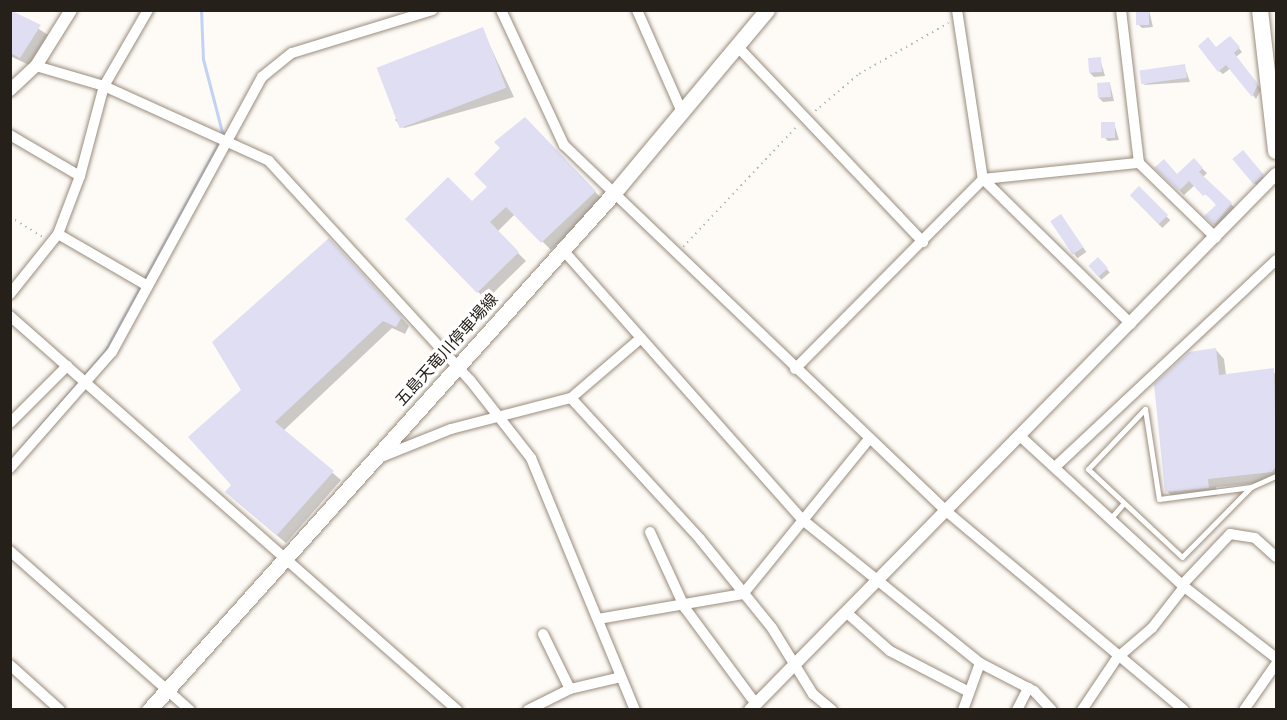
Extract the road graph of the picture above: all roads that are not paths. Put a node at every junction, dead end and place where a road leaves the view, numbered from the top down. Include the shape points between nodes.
1 (71, 10) edge
2 (148, 10) edge
3 (433, 10) edge
4 (501, 10) edge
5 (637, 10) edge
6 (1121, 10) edge
7 (1260, 10) edge
8 (761, 13) edge
9 (958, 14) edge
10 (738, 47) junction
11 (36, 66) junction
12 (104, 86) junction
13 (10, 90) edge
14 (682, 112) junction
15 (10, 135) edge
16 (224, 141) junction
17 (1276, 151) edge
18 (1139, 163) junction
19 (1276, 174) edge
20 (80, 176) junction
21 (983, 179) junction
22 (613, 194) junction
23 (55, 238) junction
24 (1216, 238) junction
25 (923, 242) junction
26 (563, 250) junction
27 (1276, 260) edge
28 (146, 285) junction
29 (10, 294) edge
30 (10, 316) edge
31 (1131, 324) junction
32 (641, 338) junction
33 (67, 366) junction
34 (455, 367) junction
35 (795, 369) junction
36 (86, 383) junction
37 (571, 398) junction
38 (503, 419) junction
39 (10, 423) edge
40 (1020, 436) junction
41 (870, 438) junction
42 (369, 462) junction
43 (1054, 467) junction
44 (10, 468) edge
45 (1276, 476) edge
46 (1251, 487) junction
47 (1124, 503) junction
48 (946, 511) junction
49 (1110, 519) junction
50 (804, 521) junction
51 (650, 532) dead end
52 (10, 551) edge
53 (284, 557) junction
54 (1276, 557) edge
55 (879, 579) junction
56 (1183, 586) junction
57 (743, 594) junction
58 (685, 608) junction
59 (847, 613) junction
60 (598, 620) junction
61 (543, 634) dead end
62 (1117, 658) junction
63 (1276, 658) edge
64 (980, 663) junction
65 (797, 664) junction
66 (1276, 664) edge
67 (10, 665) edge
68 (621, 677) junction
69 (1028, 688) junction
70 (167, 689) junction
71 (570, 689) junction
72 (969, 692) junction
73 (757, 706) edge
74 (60, 710) edge
75 (149, 710) edge
76 (190, 710) edge
77 (457, 710) edge
78 (528, 710) edge
79 (635, 710) edge
80 (832, 710) edge
81 (963, 710) edge
82 (1017, 710) edge
83 (1052, 710) edge
84 (1082, 710) edge
85 (1184, 710) edge
86 (1244, 710) edge

1 - 11 street
2 - 12 street
3 - 16 street via 277,62
4 - 22 street via 564,145
5 - 14 street
6 - 18 street
7 - 17 highway
8 - 10 main road, 五島天竜川停車場線
9 - 21 street
10 - 14 main road, 五島天竜川停車場線
10 - 25 street
11 - 12 street
11 - 13 street
12 - 16 street
12 - 20 street
14 - 22 main road, 五島天竜川停車場線
15 - 20 street
16 - 28 street
16 - 34 street via 269,161
18 - 21 street
18 - 24 street
19 - 24 street
20 - 23 street
21 - 25 street
21 - 31 street
22 - 26 main road, 五島天竜川停車場線
22 - 35 street
23 - 28 street
23 - 29 street
24 - 31 street
25 - 35 street
26 - 32 street
26 - 34 main road, 五島天竜川停車場線
27 - 43 street
28 - 36 street via 112,352
30 - 33 street
31 - 40 street
32 - 37 street
32 - 50 street
33 - 36 street
33 - 39 street
34 - 38 street
34 - 42 main road, 五島天竜川停車場線
35 - 41 street
36 - 44 street
36 - 53 street
37 - 38 street
37 - 57 street
38 - 42 street via 451,429
38 - 60 street via 531,458
40 - 43 street
40 - 48 street
41 - 48 street
41 - 50 street
42 - 53 main road, 五島天竜川停車場線
43 - 49 street
45 - 46 lane
46 - 47 lane via 1182,557
46 - 47 lane via 1159,499 1145,409 1088,469
47 - 49 lane
48 - 55 street
48 - 62 street
49 - 56 street
50 - 55 street
50 - 57 street
51 - 58 street
52 - 70 street
53 - 70 main road, 五島天竜川停車場線
53 - 77 street
54 - 56 street via 1255,538 1230,534
55 - 59 street
55 - 64 street
56 - 62 street via 1152,628
56 - 63 street
57 - 58 street
57 - 65 street
58 - 60 street
58 - 73 street
59 - 65 street
59 - 72 street via 890,651
60 - 68 street
61 - 71 street
62 - 84 street
62 - 85 street
64 - 69 street
64 - 72 street
65 - 73 street
65 - 80 street via 813,694
66 - 86 street
67 - 74 street
68 - 71 street
68 - 79 street
69 - 82 street
69 - 83 street
70 - 75 main road, 五島天竜川停車場線
70 - 76 street
71 - 78 street
72 - 81 street

